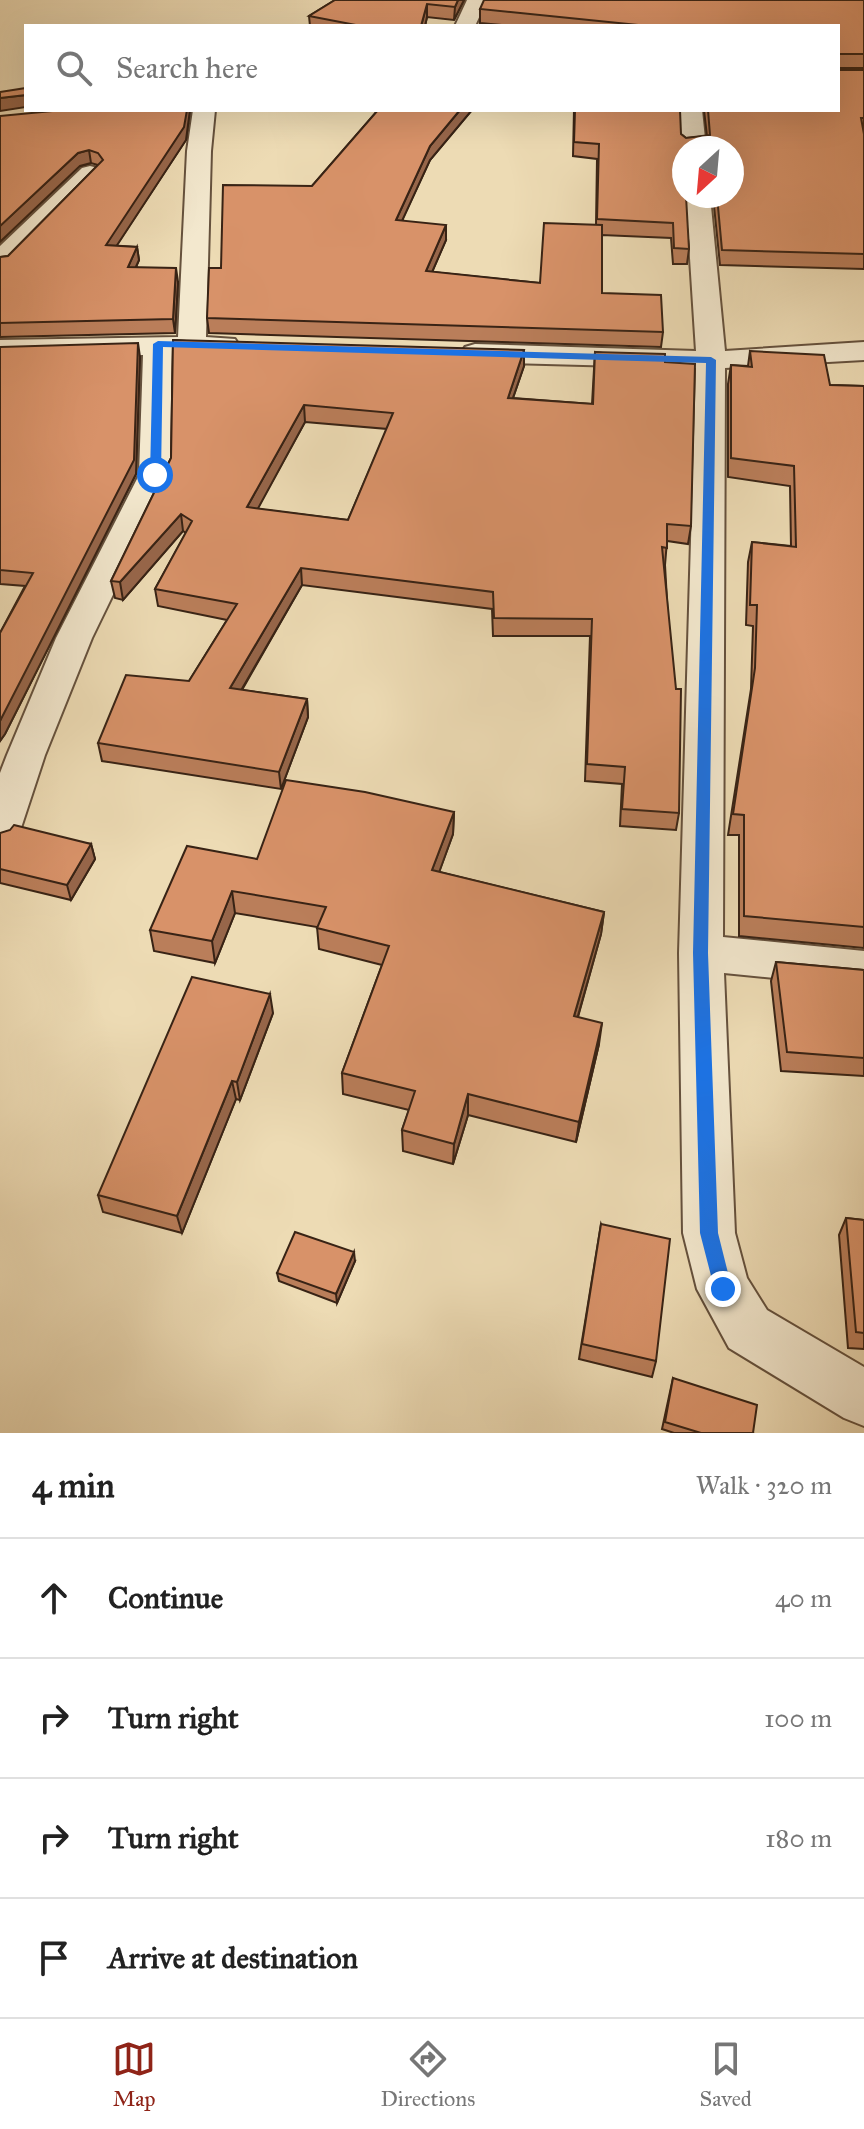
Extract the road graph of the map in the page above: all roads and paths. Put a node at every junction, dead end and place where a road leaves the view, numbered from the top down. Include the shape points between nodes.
1 (477, 0) edge
2 (466, 24) edge
3 (204, 112) edge
4 (691, 112) edge
5 (693, 136) edge
6 (90, 173) edge
7 (699, 208) edge
8 (0, 261) edge
9 (175, 344) junction
10 (255, 346) edge
11 (0, 349) edge
12 (864, 351) edge
13 (443, 352) edge
14 (711, 360) junction
15 (0, 831) edge
16 (701, 953) junction
17 (864, 969) edge
18 (864, 1398) edge

1 - 2 street
3 - 9 street
4 - 5 street
6 - 8 street
7 - 14 street
9 - 10 street
9 - 11 street
9 - 15 street via 155,475 74,638
12 - 14 street
13 - 14 street
14 - 16 street
16 - 17 street
16 - 18 street via 709,1233 723,1289 748,1329

